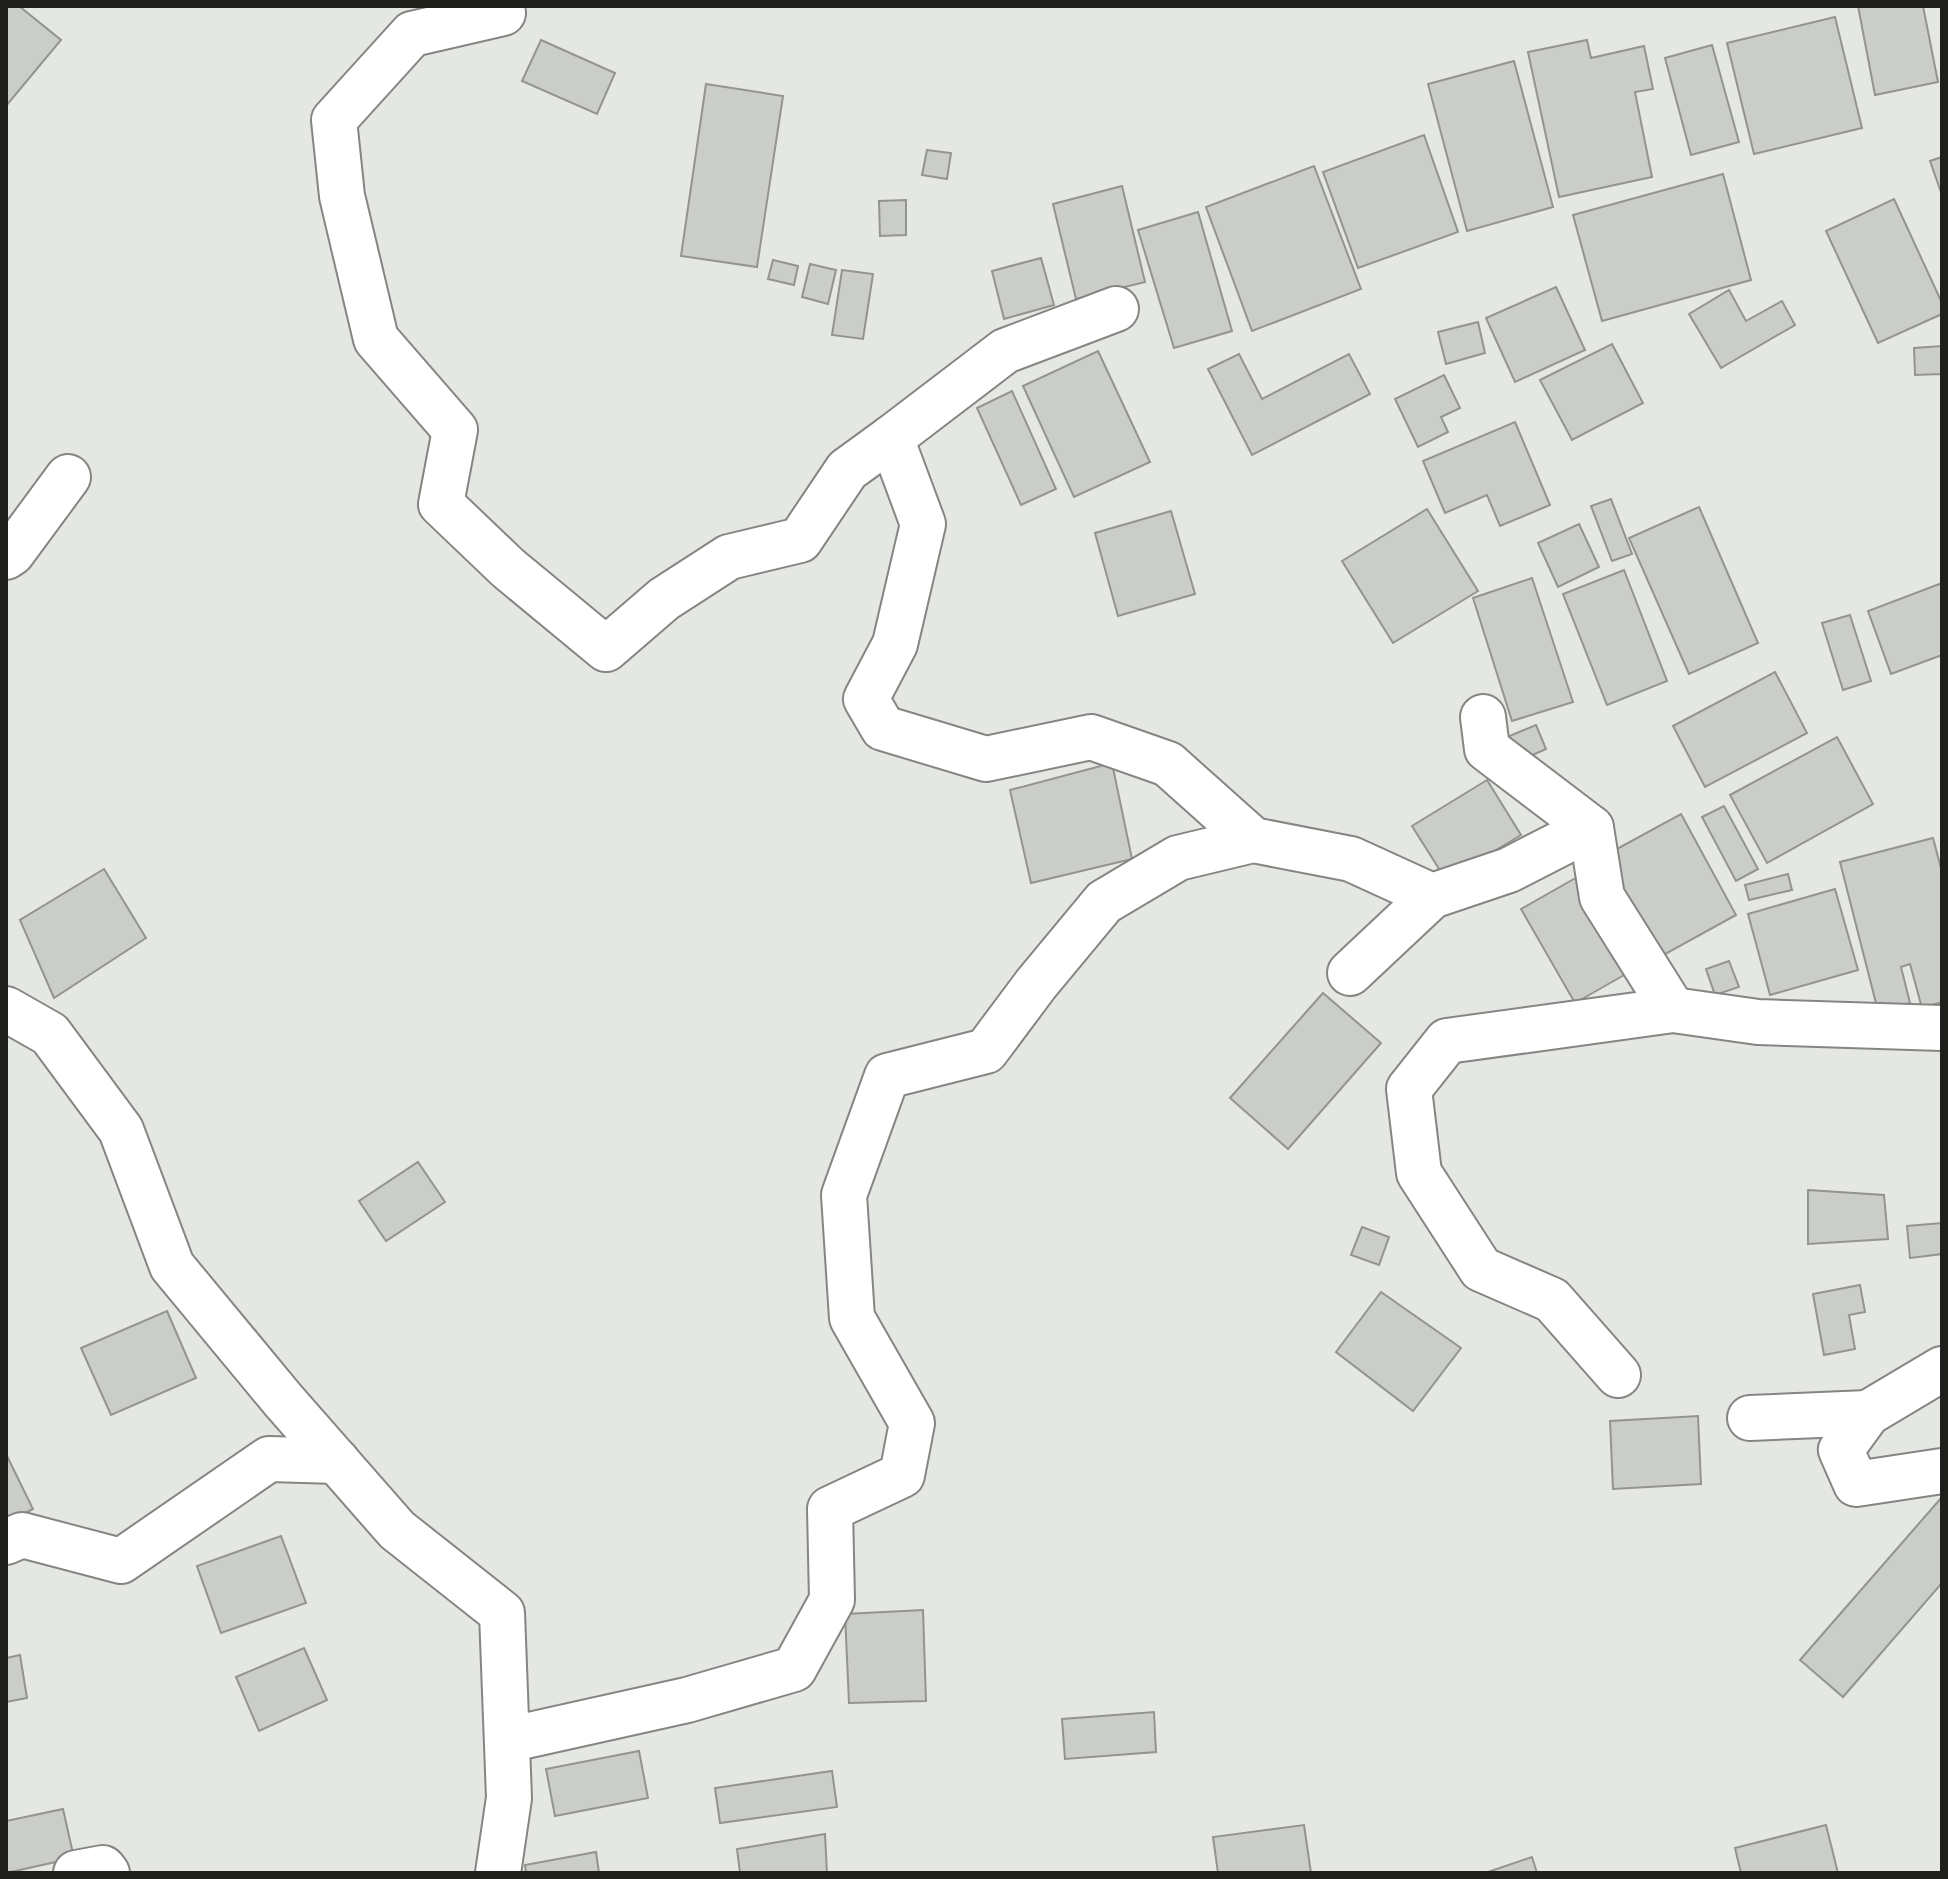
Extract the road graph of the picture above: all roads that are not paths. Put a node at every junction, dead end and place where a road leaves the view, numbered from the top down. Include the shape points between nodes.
1 (503, 13) dead end
2 (1116, 309) dead end
3 (891, 438) junction
4 (68, 477) dead end
5 (6, 557) edge
6 (1483, 717) dead end
7 (1591, 828) junction
8 (1253, 840) junction
9 (1432, 896) junction
10 (1350, 973) dead end
11 (6, 1009) edge
12 (1673, 1010) junction
13 (1942, 1028) edge
14 (1942, 1369) edge
15 (1618, 1375) dead end
16 (1868, 1413) junction
17 (1750, 1418) dead end
18 (337, 1461) junction
19 (1942, 1471) edge
20 (6, 1542) edge
21 (507, 1740) junction
22 (76, 1873) edge
23 (107, 1873) edge
24 (498, 1873) edge

1 - 3 street via 412,34 334,120 342,196 376,339 455,430 441,504 606,649 664,599 729,557 800,540 847,470
2 - 3 street via 1005,351
3 - 8 street via 923,524 895,644 866,699 883,728 986,759 1091,737 1168,764
4 - 5 street
6 - 7 street via 1487,749
7 - 9 street via 1509,870
7 - 12 street via 1602,897
8 - 9 street via 1351,859
8 - 21 street via 1178,858 1104,902 986,1051 887,1076 844,1195 852,1318 912,1423 902,1475 830,1509 832,1600 794,1669 687,1700
9 - 10 street
11 - 18 street via 50,1034 121,1130 172,1266
12 - 13 street via 1758,1022
12 - 15 street via 1447,1041 1409,1089 1419,1173 1481,1269 1552,1300
14 - 16 street
16 - 17 street
16 - 19 street via 1841,1450 1856,1484
18 - 20 street via 269,1459 121,1561 22,1535
18 - 21 street via 397,1530 502,1613
21 - 24 street via 509,1798
22 - 23 street via 103,1868

